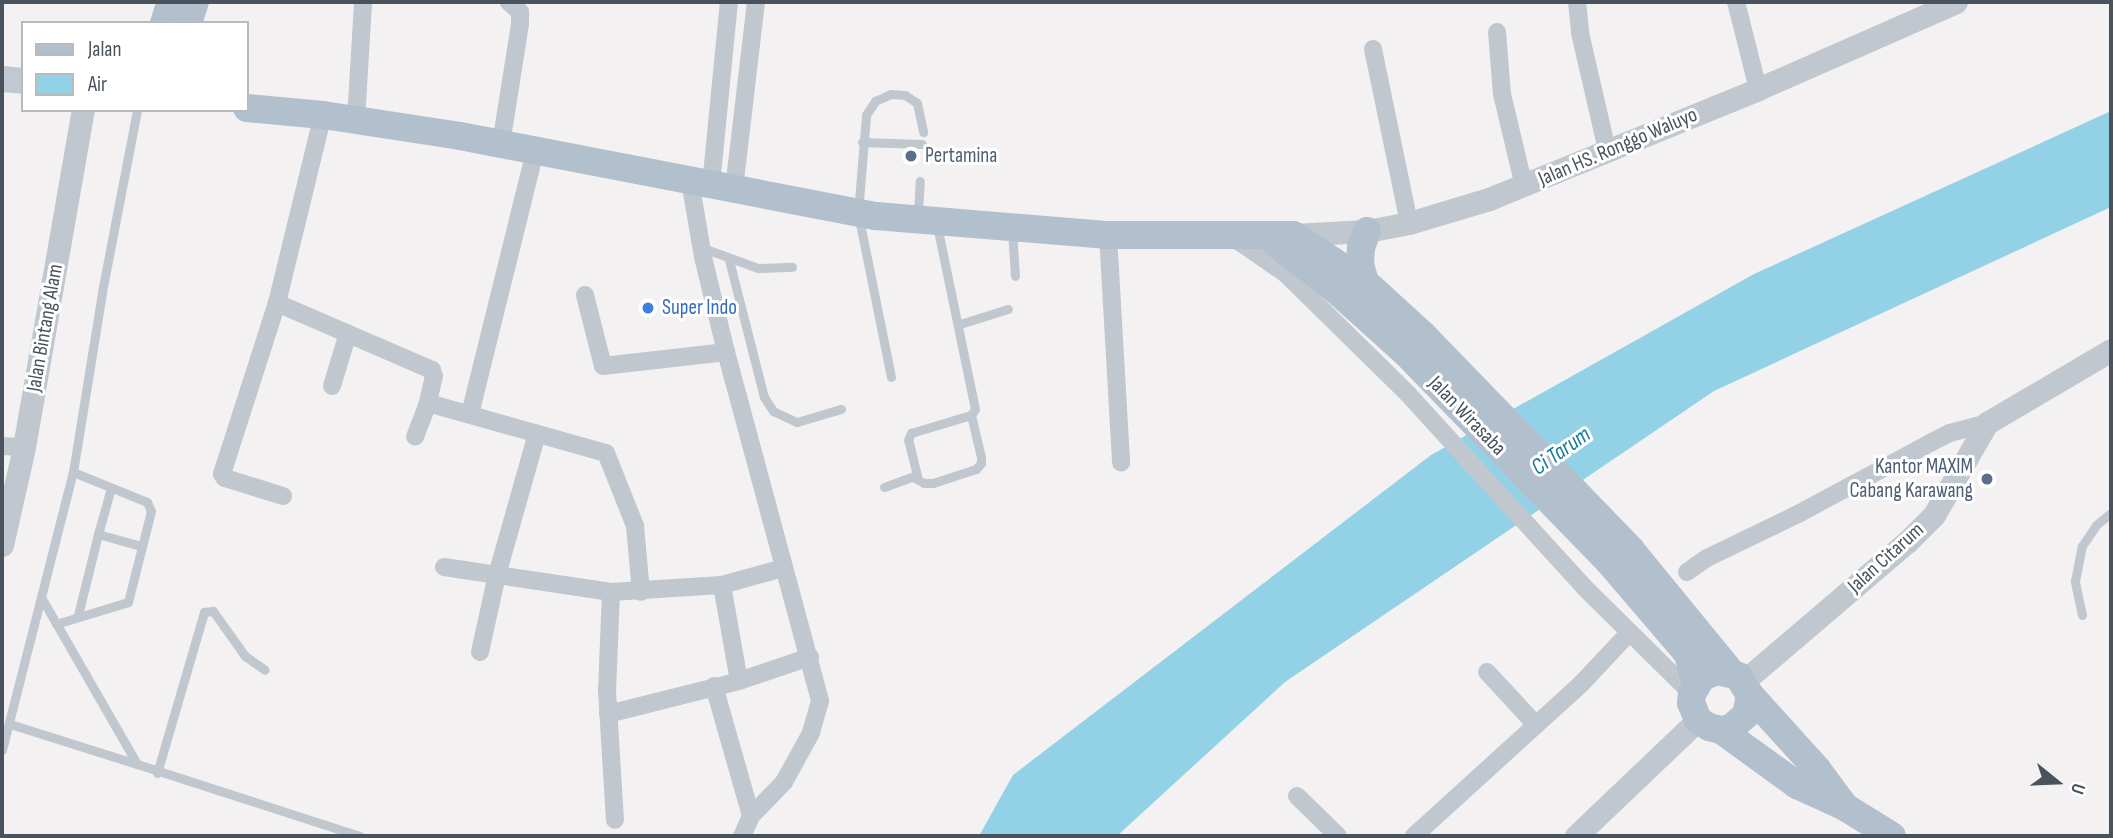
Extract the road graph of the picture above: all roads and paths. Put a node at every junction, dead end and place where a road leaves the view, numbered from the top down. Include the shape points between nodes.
1 (171, 2) edge
2 (195, 2) edge
3 (363, 2) edge
4 (509, 2) edge
5 (729, 2) edge
6 (756, 2) edge
7 (1577, 2) edge
8 (1736, 2) edge
9 (1956, 2) edge
10 (165, 21) edge
11 (189, 21) edge
12 (1497, 32) dead end
13 (1373, 49) dead end
14 (2, 79) edge
15 (21, 81) edge
16 (1758, 89) junction
17 (248, 108) edge
18 (83, 112) edge
19 (137, 112) edge
20 (323, 115) junction
21 (356, 121) junction
22 (717, 124) junction
23 (741, 127) junction
24 (923, 132) dead end
25 (862, 142) junction
26 (501, 144) junction
27 (922, 144) dead end
28 (1607, 150) junction
29 (535, 151) junction
30 (920, 181) dead end
31 (711, 185) junction
32 (1524, 186) junction
33 (858, 213) junction
34 (927, 219) junction
35 (1409, 223) junction
36 (1012, 229) junction
37 (1367, 231) junction
38 (1108, 235) junction
39 (1229, 235) junction
40 (1264, 235) junction
41 (1293, 235) junction
42 (701, 247) junction
43 (729, 260) junction
44 (792, 267) dead end
45 (1015, 276) dead end
46 (1365, 282) junction
47 (585, 295) dead end
48 (277, 303) junction
49 (1008, 309) dead end
50 (960, 324) junction
51 (348, 333) junction
52 (1415, 344) junction
53 (2111, 350) edge
54 (726, 352) junction
55 (891, 377) dead end
56 (332, 386) dead end
57 (428, 403) junction
58 (841, 409) dead end
59 (470, 414) junction
60 (971, 415) junction
61 (1987, 423) junction
62 (537, 434) junction
63 (415, 437) dead end
64 (13, 447) edge
65 (1121, 463) dead end
66 (73, 472) junction
67 (915, 478) junction
68 (884, 487) dead end
69 (111, 488) junction
70 (283, 496) dead end
71 (2111, 513) edge
72 (98, 534) junction
73 (2, 545) edge
74 (141, 546) junction
75 (1620, 557) junction
76 (443, 567) dead end
77 (783, 568) junction
78 (1687, 572) dead end
79 (497, 575) junction
80 (722, 585) junction
81 (611, 592) junction
82 (641, 592) junction
83 (41, 597) junction
84 (78, 615) junction
85 (2082, 615) dead end
86 (57, 624) junction
87 (1629, 634) junction
88 (480, 652) dead end
89 (810, 657) junction
90 (265, 670) dead end
91 (1487, 672) dead end
92 (739, 681) junction
93 (1741, 683) junction
94 (714, 686) junction
95 (1702, 707) junction
96 (608, 714) junction
97 (10, 724) junction
98 (1536, 725) junction
99 (2, 750) edge
100 (137, 764) junction
101 (157, 773) junction
102 (1297, 796) dead end
103 (1845, 807) junction
104 (751, 816) junction
105 (615, 820) dead end
106 (334, 832) edge
107 (360, 836) edge
108 (742, 836) edge
109 (1338, 836) edge
110 (1414, 836) edge
111 (1576, 836) edge
112 (1892, 836) edge

1 - 10 main road
2 - 11 main road
3 - 21 street
4 - 26 street via 520,12 520,24
5 - 22 street
6 - 23 street
7 - 28 street
8 - 16 street
9 - 16 street, Jalan HS. Ronggo Waluyo
12 - 32 street via 1502,94
13 - 35 street
14 - 15 main road
16 - 28 street, Jalan HS. Ronggo Waluyo
17 - 20 main road, Jalan HS. Ronggo Waluyo
18 - 64 street, Jalan Bintang Alam
19 - 66 lane
20 - 21 main road, Jalan HS. Ronggo Waluyo
20 - 48 street
21 - 26 main road, Jalan HS. Ronggo Waluyo
22 - 23 street
22 - 31 street
23 - 31 street
24 - 25 lane via 917,103 905,95 891,94 870,107
25 - 27 lane
25 - 33 lane
26 - 29 main road, Jalan HS. Ronggo Waluyo
28 - 32 street, Jalan HS. Ronggo Waluyo
29 - 31 main road, Jalan HS. Ronggo Waluyo
29 - 59 street
30 - 34 lane
31 - 33 main road, Jalan HS. Ronggo Waluyo
31 - 42 street
32 - 35 street, Jalan HS. Ronggo Waluyo
33 - 34 main road, Jalan HS. Ronggo Waluyo
33 - 55 lane
34 - 36 main road, Jalan HS. Ronggo Waluyo
34 - 50 lane
35 - 37 street, Jalan HS. Ronggo Waluyo
36 - 38 main road, Jalan HS. Ronggo Waluyo
36 - 45 lane
37 - 41 street, Jalan HS. Ronggo Waluyo
37 - 46 main road via 1360,265
38 - 39 main road, Jalan HS. Ronggo Waluyo
38 - 65 street
39 - 40 main road, Jalan HS. Ronggo Waluyo
39 - 87 street via 1286,274 1408,394
40 - 41 main road, Jalan HS. Ronggo Waluyo
40 - 52 main road, Jalan Wirasaba
41 - 46 main road, Jalan Wirasaba
42 - 43 lane
42 - 54 street
43 - 44 lane via 758,268
43 - 58 lane via 764,397 773,411 797,422
46 - 52 main road, Jalan Wirasaba
47 - 54 street via 603,366
48 - 51 street
48 - 70 street via 222,474
49 - 50 lane
50 - 60 lane via 975,409
51 - 56 street
51 - 57 street via 432,370
52 - 75 main road, Jalan Wirasaba
53 - 61 street, Jalan Citarum
54 - 77 street
57 - 59 street
57 - 63 street
59 - 62 street
60 - 67 lane via 911,433 908,440 918,471
60 - 67 lane via 981,457 976,469 933,483
61 - 78 street via 1950,433
61 - 93 street, Jalan Citarum via 1934,515
62 - 79 street
62 - 82 street via 606,453 635,526
64 - 73 street, Jalan Bintang Alam
66 - 69 lane
66 - 83 lane
67 - 68 lane
69 - 72 lane
69 - 74 lane via 150,505
71 - 85 lane via 2082,546 2075,581
72 - 74 lane
72 - 84 lane
74 - 84 lane via 128,601
75 - 93 main road, Jalan Wirasaba
75 - 95 main road, Jalan Wirasaba via 1688,653
76 - 79 street
77 - 80 street
77 - 89 street
79 - 81 street
79 - 88 street
80 - 82 street
80 - 92 street
81 - 82 street
81 - 96 street
83 - 86 lane
83 - 97 lane
84 - 86 lane
86 - 100 lane
87 - 95 street
87 - 98 street
89 - 92 street
89 - 104 street via 820,701 811,733 784,782
90 - 101 lane via 245,656 213,611 204,612
91 - 98 street
92 - 94 street
93 - 95 main road via 1711,672
93 - 95 main road via 1746,715 1731,728
93 - 103 main road, Jalan Wirasaba
94 - 96 street
94 - 104 street
95 - 103 main road, Jalan Wirasaba via 1797,785
95 - 111 street
96 - 105 street
97 - 99 lane
97 - 100 lane
98 - 110 street
100 - 101 lane
101 - 106 lane
102 - 109 street
103 - 112 main road, Jalan Wirasaba
104 - 108 street
106 - 107 lane

